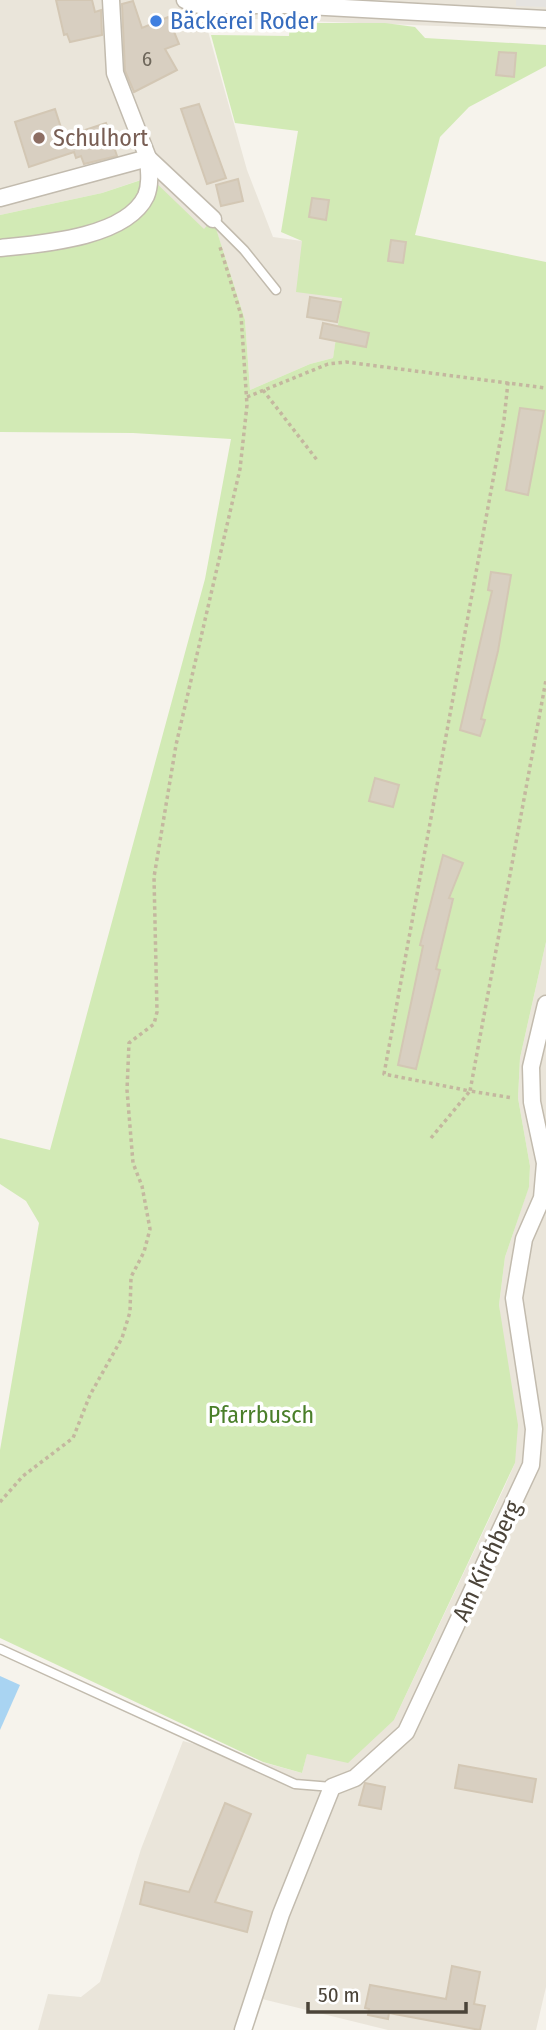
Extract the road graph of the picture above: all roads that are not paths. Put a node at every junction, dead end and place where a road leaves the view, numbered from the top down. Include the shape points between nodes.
1 (111, 0) edge
2 (185, 0) edge
3 (546, 19) edge
4 (148, 158) junction
5 (0, 198) edge
6 (211, 216) joint
7 (0, 248) edge
8 (276, 290) dead end
9 (546, 1004) edge
10 (0, 1648) edge
11 (332, 1787) junction
12 (243, 2030) edge

1 - 4 street via 115,73
2 - 3 street via 199,5 289,5
4 - 5 street
4 - 6 street
4 - 7 street via 146,196 131,215 75,238
6 - 8 lane
9 - 11 street, Am Kirchberg via 531,1067 532,1102 545,1163 542,1198 524,1239 514,1298 534,1429 531,1465 406,1732 355,1778
10 - 11 lane via 295,1784
11 - 12 street via 281,1914

